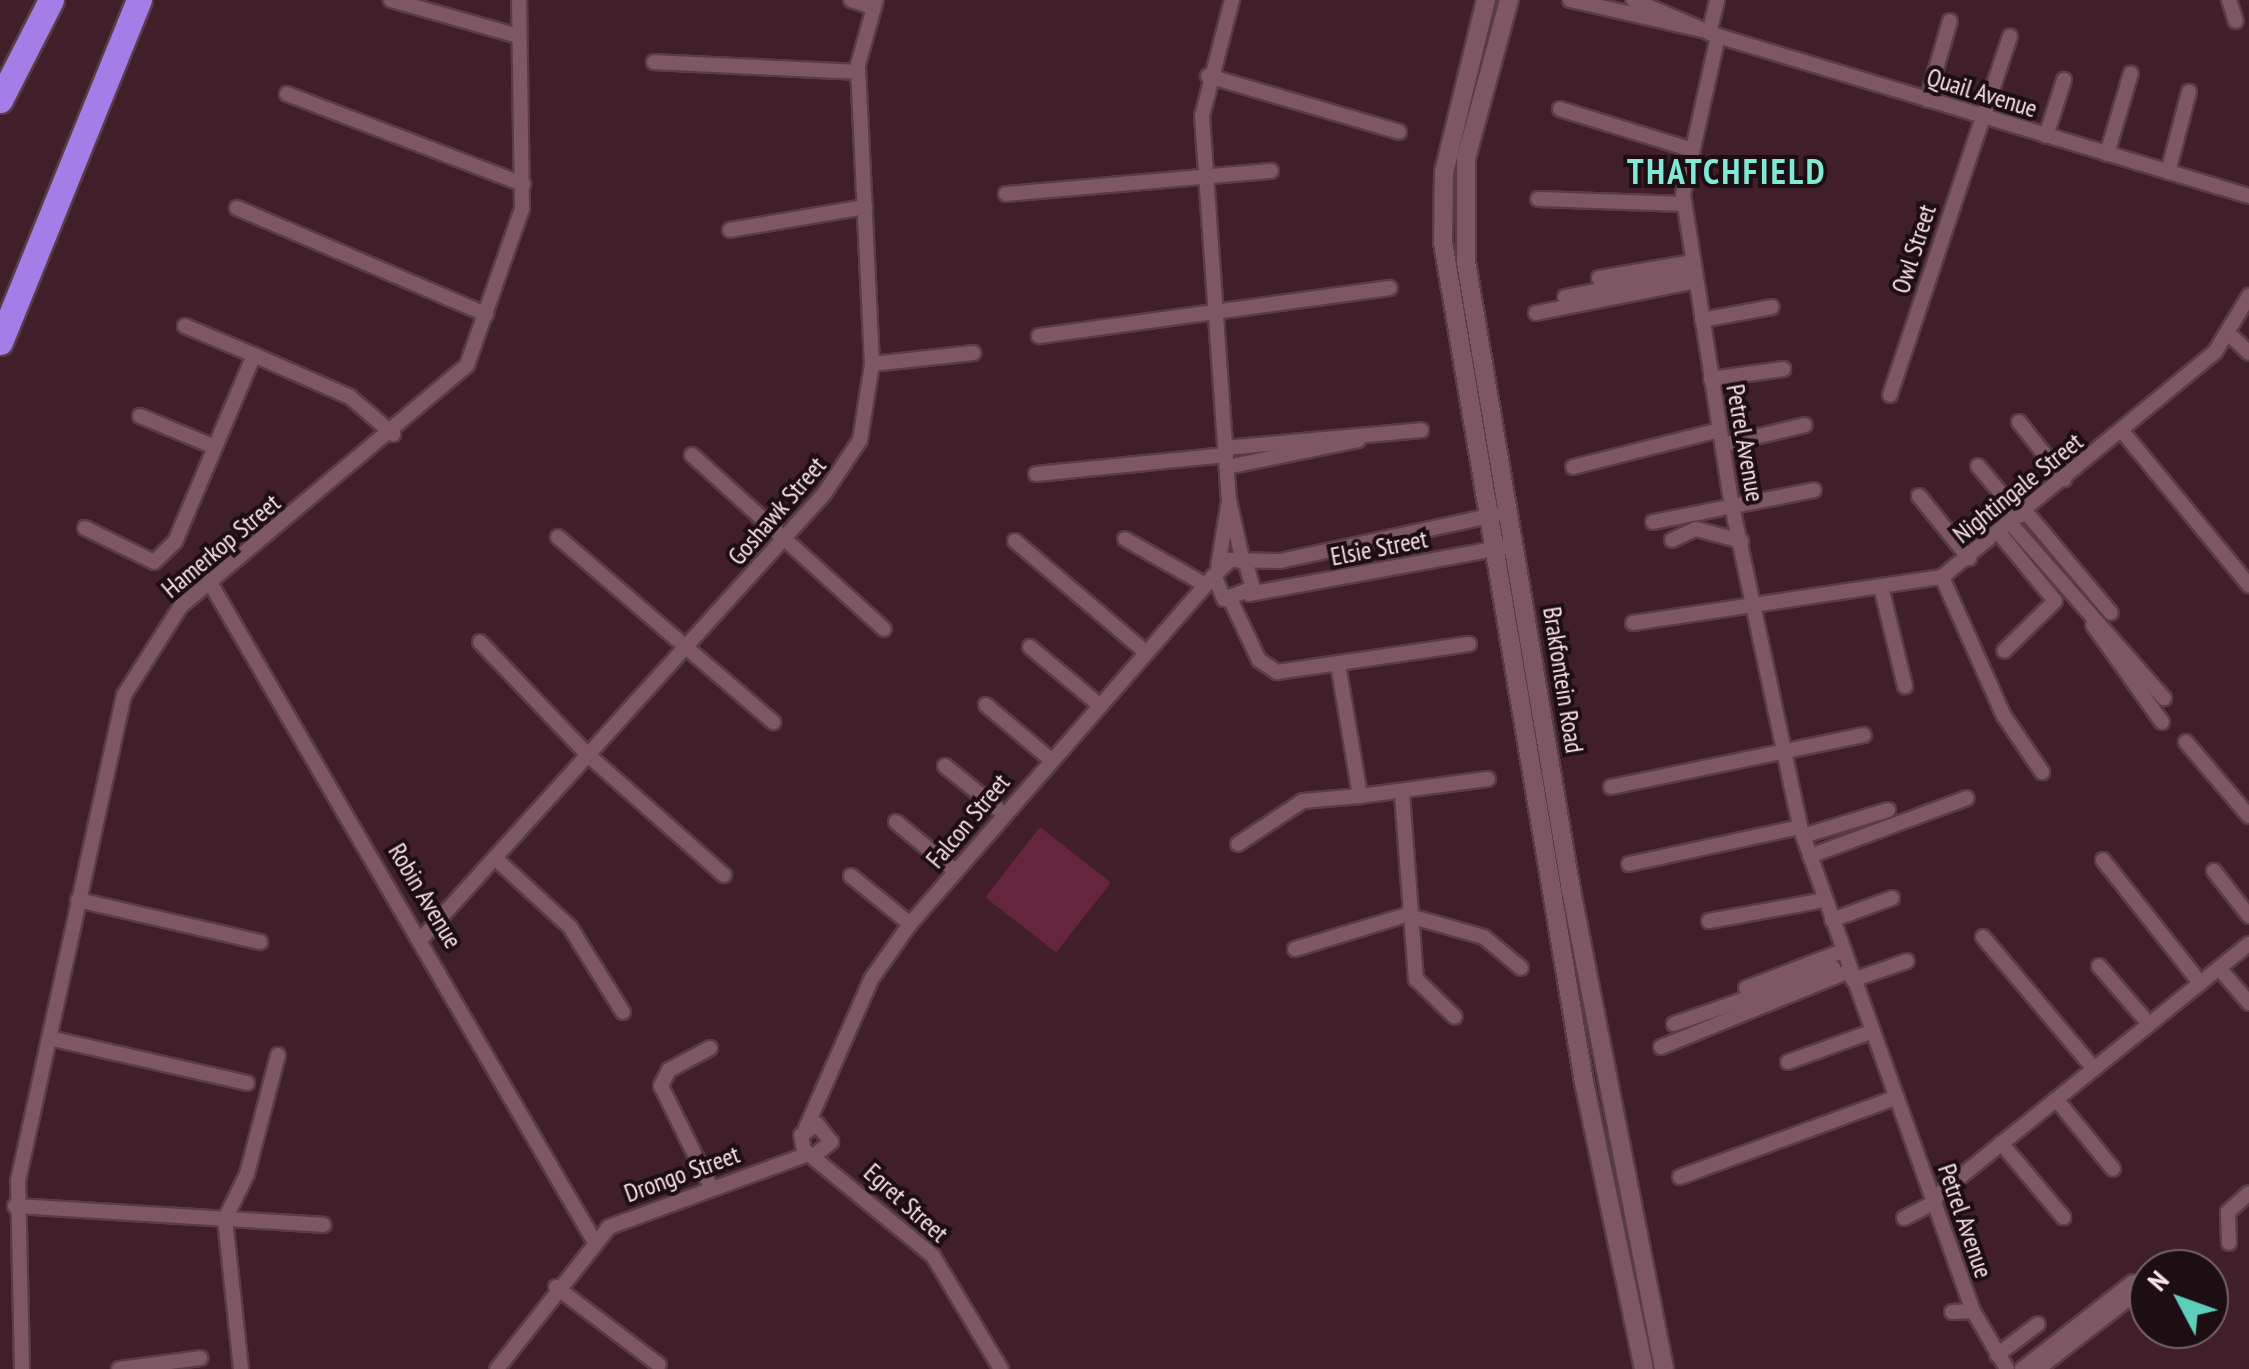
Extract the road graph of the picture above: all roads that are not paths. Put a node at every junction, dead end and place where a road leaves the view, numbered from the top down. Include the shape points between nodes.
1 (51, 0) edge
2 (139, 0) edge
3 (391, 0) edge
4 (518, 0) edge
5 (851, 0) edge
6 (1232, 0) edge
7 (1486, 0) edge
8 (1509, 0) edge
9 (1570, 0) edge
10 (1717, 0) edge
11 (2229, 0) edge
12 (875, 3) edge
13 (1626, 5) edge
14 (1950, 21) dead end
15 (2236, 21) dead end
16 (1710, 33) junction
17 (515, 35) junction
18 (2010, 37) dead end
19 (654, 62) dead end
20 (858, 72) junction
21 (2131, 72) dead end
22 (1208, 76) junction
23 (2064, 80) dead end
24 (2189, 92) dead end
25 (288, 94) dead end
26 (0, 100) edge
27 (1927, 100) junction
28 (1560, 109) dead end
29 (1981, 116) junction
30 (1399, 132) dead end
31 (2046, 136) junction
32 (1686, 148) junction
33 (2107, 154) junction
34 (1271, 171) dead end
35 (2168, 172) junction
36 (1205, 176) junction
37 (523, 184) junction
38 (1006, 194) dead end
39 (2249, 196) edge
40 (1538, 199) dead end
41 (1684, 204) junction
42 (237, 208) dead end
43 (865, 208) junction
44 (730, 230) dead end
45 (1694, 271) junction
46 (1599, 278) dead end
47 (1390, 288) dead end
48 (2249, 296) edge
49 (1565, 297) dead end
50 (1772, 307) dead end
51 (1536, 313) dead end
52 (486, 314) junction
53 (1216, 319) junction
54 (1702, 320) junction
55 (186, 326) dead end
56 (2230, 335) junction
57 (1039, 336) dead end
58 (0, 342) edge
59 (973, 353) dead end
60 (2249, 353) edge
61 (254, 355) junction
62 (872, 364) junction
63 (1782, 369) dead end
64 (1711, 379) junction
65 (1890, 395) dead end
66 (140, 416) dead end
67 (2018, 422) dead end
68 (1805, 425) dead end
69 (1421, 430) dead end
70 (2122, 432) junction
71 (394, 434) junction
72 (1720, 437) junction
73 (215, 447) junction
74 (692, 455) dead end
75 (1226, 456) junction
76 (1574, 466) dead end
77 (1978, 466) dead end
78 (1036, 474) dead end
79 (2064, 479) junction
80 (1814, 490) dead end
81 (1918, 496) dead end
82 (1230, 500) junction
83 (1732, 506) junction
84 (1511, 512) junction
85 (1486, 517) junction
86 (2014, 521) junction
87 (1652, 522) dead end
88 (86, 528) dead end
89 (558, 536) dead end
90 (1125, 538) dead end
91 (1015, 540) dead end
92 (1672, 540) dead end
93 (782, 541) junction
94 (1740, 542) junction
95 (1517, 544) junction
96 (1490, 549) junction
97 (1969, 558) junction
98 (1244, 563) junction
99 (1028, 564) dead end
100 (1211, 575) junction
101 (1942, 577) junction
102 (209, 581) junction
103 (2249, 585) edge
104 (1882, 591) junction
105 (1237, 598) junction
106 (1186, 601) junction
107 (1758, 601) junction
108 (2111, 614) dead end
109 (1633, 623) dead end
110 (2094, 625) junction
111 (884, 629) dead end
112 (480, 642) dead end
113 (1469, 644) dead end
114 (1030, 647) dead end
115 (685, 650) junction
116 (2004, 651) dead end
117 (1140, 652) junction
118 (1338, 670) junction
119 (1905, 686) dead end
120 (2164, 698) dead end
121 (1097, 703) junction
122 (986, 706) dead end
123 (773, 722) dead end
124 (2162, 722) dead end
125 (1864, 735) dead end
126 (2186, 742) dead end
127 (1784, 748) junction
128 (589, 756) junction
129 (1050, 759) junction
130 (945, 766) dead end
131 (2042, 772) dead end
132 (1488, 779) dead end
133 (1611, 787) dead end
134 (1402, 794) junction
135 (1360, 796) junction
136 (1968, 798) dead end
137 (1888, 810) dead end
138 (1004, 814) junction
139 (2249, 816) edge
140 (896, 822) dead end
141 (1802, 832) junction
142 (1238, 844) dead end
143 (1810, 856) junction
144 (496, 858) junction
145 (2103, 860) dead end
146 (1628, 864) dead end
147 (2214, 871) dead end
148 (955, 872) junction
149 (724, 875) dead end
150 (851, 876) dead end
151 (1892, 898) dead end
152 (78, 900) junction
153 (1824, 900) junction
154 (1406, 915) junction
155 (2249, 916) edge
156 (1832, 920) junction
157 (1709, 921) dead end
158 (910, 924) junction
159 (424, 936) junction
160 (1983, 937) dead end
161 (260, 942) dead end
162 (2249, 944) edge
163 (1295, 949) dead end
164 (1907, 961) dead end
165 (1848, 966) junction
166 (2099, 966) dead end
167 (1521, 968) dead end
168 (2219, 968) junction
169 (2200, 983) junction
170 (1746, 988) dead end
171 (2249, 1003) edge
172 (623, 1012) dead end
173 (1455, 1017) dead end
174 (1674, 1024) dead end
175 (2150, 1024) junction
176 (1873, 1031) junction
177 (49, 1038) junction
178 (1661, 1047) dead end
179 (710, 1048) dead end
180 (278, 1055) dead end
181 (1788, 1062) dead end
182 (2094, 1069) junction
183 (247, 1083) dead end
184 (822, 1094) junction
185 (1897, 1097) junction
186 (2056, 1099) junction
187 (803, 1134) junction
188 (829, 1136) junction
189 (2001, 1144) junction
190 (812, 1155) junction
191 (772, 1164) junction
192 (2113, 1168) dead end
193 (841, 1175) junction
194 (1680, 1177) dead end
195 (710, 1186) junction
196 (2249, 1192) edge
197 (1935, 1200) junction
198 (14, 1206) junction
199 (1904, 1218) dead end
200 (2063, 1218) dead end
201 (225, 1219) junction
202 (323, 1225) dead end
203 (593, 1239) junction
204 (2228, 1243) dead end
205 (2129, 1284) edge
206 (556, 1286) junction
207 (2129, 1298) edge
208 (1973, 1310) junction
209 (1952, 1312) dead end
210 (2038, 1324) dead end
211 (1997, 1355) junction
212 (200, 1358) dead end
213 (659, 1365) dead end
214 (22, 1369) edge
215 (119, 1369) edge
216 (241, 1369) edge
217 (498, 1369) edge
218 (1001, 1369) edge
219 (1644, 1369) edge
220 (1664, 1369) edge
221 (2007, 1369) edge
222 (2022, 1369) edge
223 (2038, 1369) edge

1 - 26 highway
2 - 58 highway
3 - 17 street
4 - 17 street, Hamerkop Street
5 - 12 street
6 - 22 street
7 - 85 street, Brakfontein Road via 1440,208
8 - 84 street, Brakfontein Road via 1462,191 1476,333
9 - 13 street, Quail Avenue
10 - 16 street, Petrel Avenue
11 - 15 street
12 - 20 street, Goshawk Street
13 - 16 street, Quail Avenue
14 - 27 street
16 - 27 street, Quail Avenue
16 - 32 street, Petrel Avenue
17 - 37 street, Hamerkop Street
18 - 29 street, Owl Street
19 - 20 street
20 - 43 street, Goshawk Street
21 - 33 street
22 - 30 street
22 - 36 street
23 - 31 street
24 - 35 street
25 - 37 street
27 - 29 street, Quail Avenue
28 - 32 street
29 - 31 street, Quail Avenue
29 - 65 street, Owl Street
31 - 33 street, Quail Avenue
32 - 41 street, Petrel Avenue
33 - 35 street, Quail Avenue
34 - 36 street
35 - 39 street, Quail Avenue
36 - 38 street
36 - 53 street
37 - 52 street, Hamerkop Street via 518,233
40 - 41 street
41 - 45 street, Petrel Avenue
42 - 52 street
43 - 44 street
43 - 62 street, Goshawk Street
45 - 46 street
45 - 49 street
45 - 51 street
45 - 54 street, Petrel Avenue
47 - 53 street
48 - 56 street, Nightingale Street
50 - 54 street
52 - 71 street, Hamerkop Street via 459,377
53 - 57 street
53 - 75 street
54 - 64 street, Petrel Avenue
55 - 61 street
56 - 60 street
56 - 70 street, Nightingale Street
59 - 62 street
61 - 71 street via 350,397
61 - 73 street
62 - 93 street, Goshawk Street via 860,440
63 - 64 street
64 - 72 street, Petrel Avenue
66 - 73 street
67 - 79 street
68 - 72 street
69 - 75 street
70 - 79 street, Nightingale Street
70 - 103 street
71 - 102 street, Hamerkop Street
72 - 76 street
72 - 83 street, Petrel Avenue
73 - 88 street via 162,560
74 - 93 street
75 - 78 street
75 - 82 street
77 - 86 street
79 - 86 street, Nightingale Street
80 - 83 street
81 - 97 street
82 - 98 street
82 - 100 street
83 - 87 street
83 - 94 street, Petrel Avenue
84 - 85 street, Elsie Street
84 - 95 street, Brakfontein Road
85 - 96 street, Brakfontein Road
85 - 98 street, Elsie Street
86 - 97 street, Nightingale Street
86 - 108 street
86 - 110 street
86 - 116 street via 2055,601
89 - 115 street
90 - 100 street
91 - 117 street
92 - 94 street via 1696,529
93 - 111 street
93 - 115 street, Goshawk Street
94 - 107 street, Petrel Avenue
95 - 96 street, Elsie Street
95 - 220 street, Brakfontein Road via 1571,890
96 - 105 street, Elsie Street
96 - 219 street, Brakfontein Road
97 - 101 street, Nightingale Street
98 - 100 street, Elsie Street
98 - 105 street
99 - 117 street
100 - 105 street
100 - 106 street, Falcon Street
101 - 104 street, Nightingale Street
101 - 131 street, Nightingale Street via 2004,716
102 - 152 street, Hamerkop Street via 167,622 124,696
102 - 159 street, Robin Avenue
104 - 107 street, Nightingale Street
104 - 119 street
105 - 106 street
105 - 118 street via 1268,670
106 - 117 street, Falcon Street
107 - 109 street, Nightingale Street
107 - 127 street, Petrel Avenue
110 - 120 street
110 - 124 street
112 - 128 street
113 - 118 street
114 - 121 street
115 - 123 street
115 - 128 street, Goshawk Street
117 - 121 street, Falcon Street
118 - 135 street
121 - 129 street, Falcon Street
122 - 129 street
125 - 127 street
126 - 139 street
127 - 133 street
127 - 141 street, Petrel Avenue
128 - 144 street, Goshawk Street
128 - 149 street
129 - 138 street, Falcon Street
130 - 138 street
132 - 134 street
134 - 135 street
134 - 154 street
135 - 142 street via 1303,801
136 - 143 street
137 - 141 street
138 - 148 street, Falcon Street
140 - 148 street
141 - 143 street, Petrel Avenue
141 - 146 street
143 - 153 street, Petrel Avenue
144 - 159 street, Goshawk Street
144 - 172 street via 570,927
145 - 169 street
147 - 155 street
148 - 158 street, Falcon Street
150 - 158 street
151 - 156 street
152 - 161 street
152 - 177 street, Hamerkop Street
153 - 156 street, Petrel Avenue
153 - 157 street
154 - 163 street
154 - 167 street via 1484,937
154 - 173 street via 1416,979
156 - 165 street, Petrel Avenue
158 - 184 street, Falcon Street via 872,978
159 - 203 street, Robin Avenue
160 - 182 street
162 - 168 street
164 - 165 street
165 - 170 street
165 - 174 street
165 - 176 street, Petrel Avenue
165 - 178 street
166 - 175 street
168 - 169 street
168 - 171 street
169 - 175 street
175 - 182 street
176 - 181 street
176 - 185 street, Petrel Avenue
177 - 183 street
177 - 198 street, Hamerkop Street
179 - 195 street via 669,1070 661,1086
180 - 201 street via 248,1174
182 - 186 street
184 - 187 street, Falcon Street
184 - 188 street
185 - 194 street
185 - 197 street, Petrel Avenue
186 - 189 street
186 - 192 street
187 - 188 street
187 - 190 street, Egret Street
187 - 191 street, Drongo Street
188 - 190 street
188 - 193 street, Egret Street
189 - 197 street
189 - 200 street
190 - 191 street, Drongo Street
190 - 193 street, Egret Street
191 - 195 street, Drongo Street
193 - 218 street, Egret Street via 932,1256
195 - 203 street, Drongo Street
196 - 204 street via 2228,1212
197 - 199 street
197 - 208 street, Petrel Avenue
198 - 201 street
198 - 214 street, Hamerkop Street
201 - 202 street
201 - 216 street
203 - 206 street, Drongo Street
205 - 222 street
206 - 213 street
206 - 217 street, Drongo Street
207 - 223 street
208 - 209 street
208 - 211 street, Petrel Avenue
210 - 211 street
211 - 221 street, Petrel Avenue
212 - 215 street

